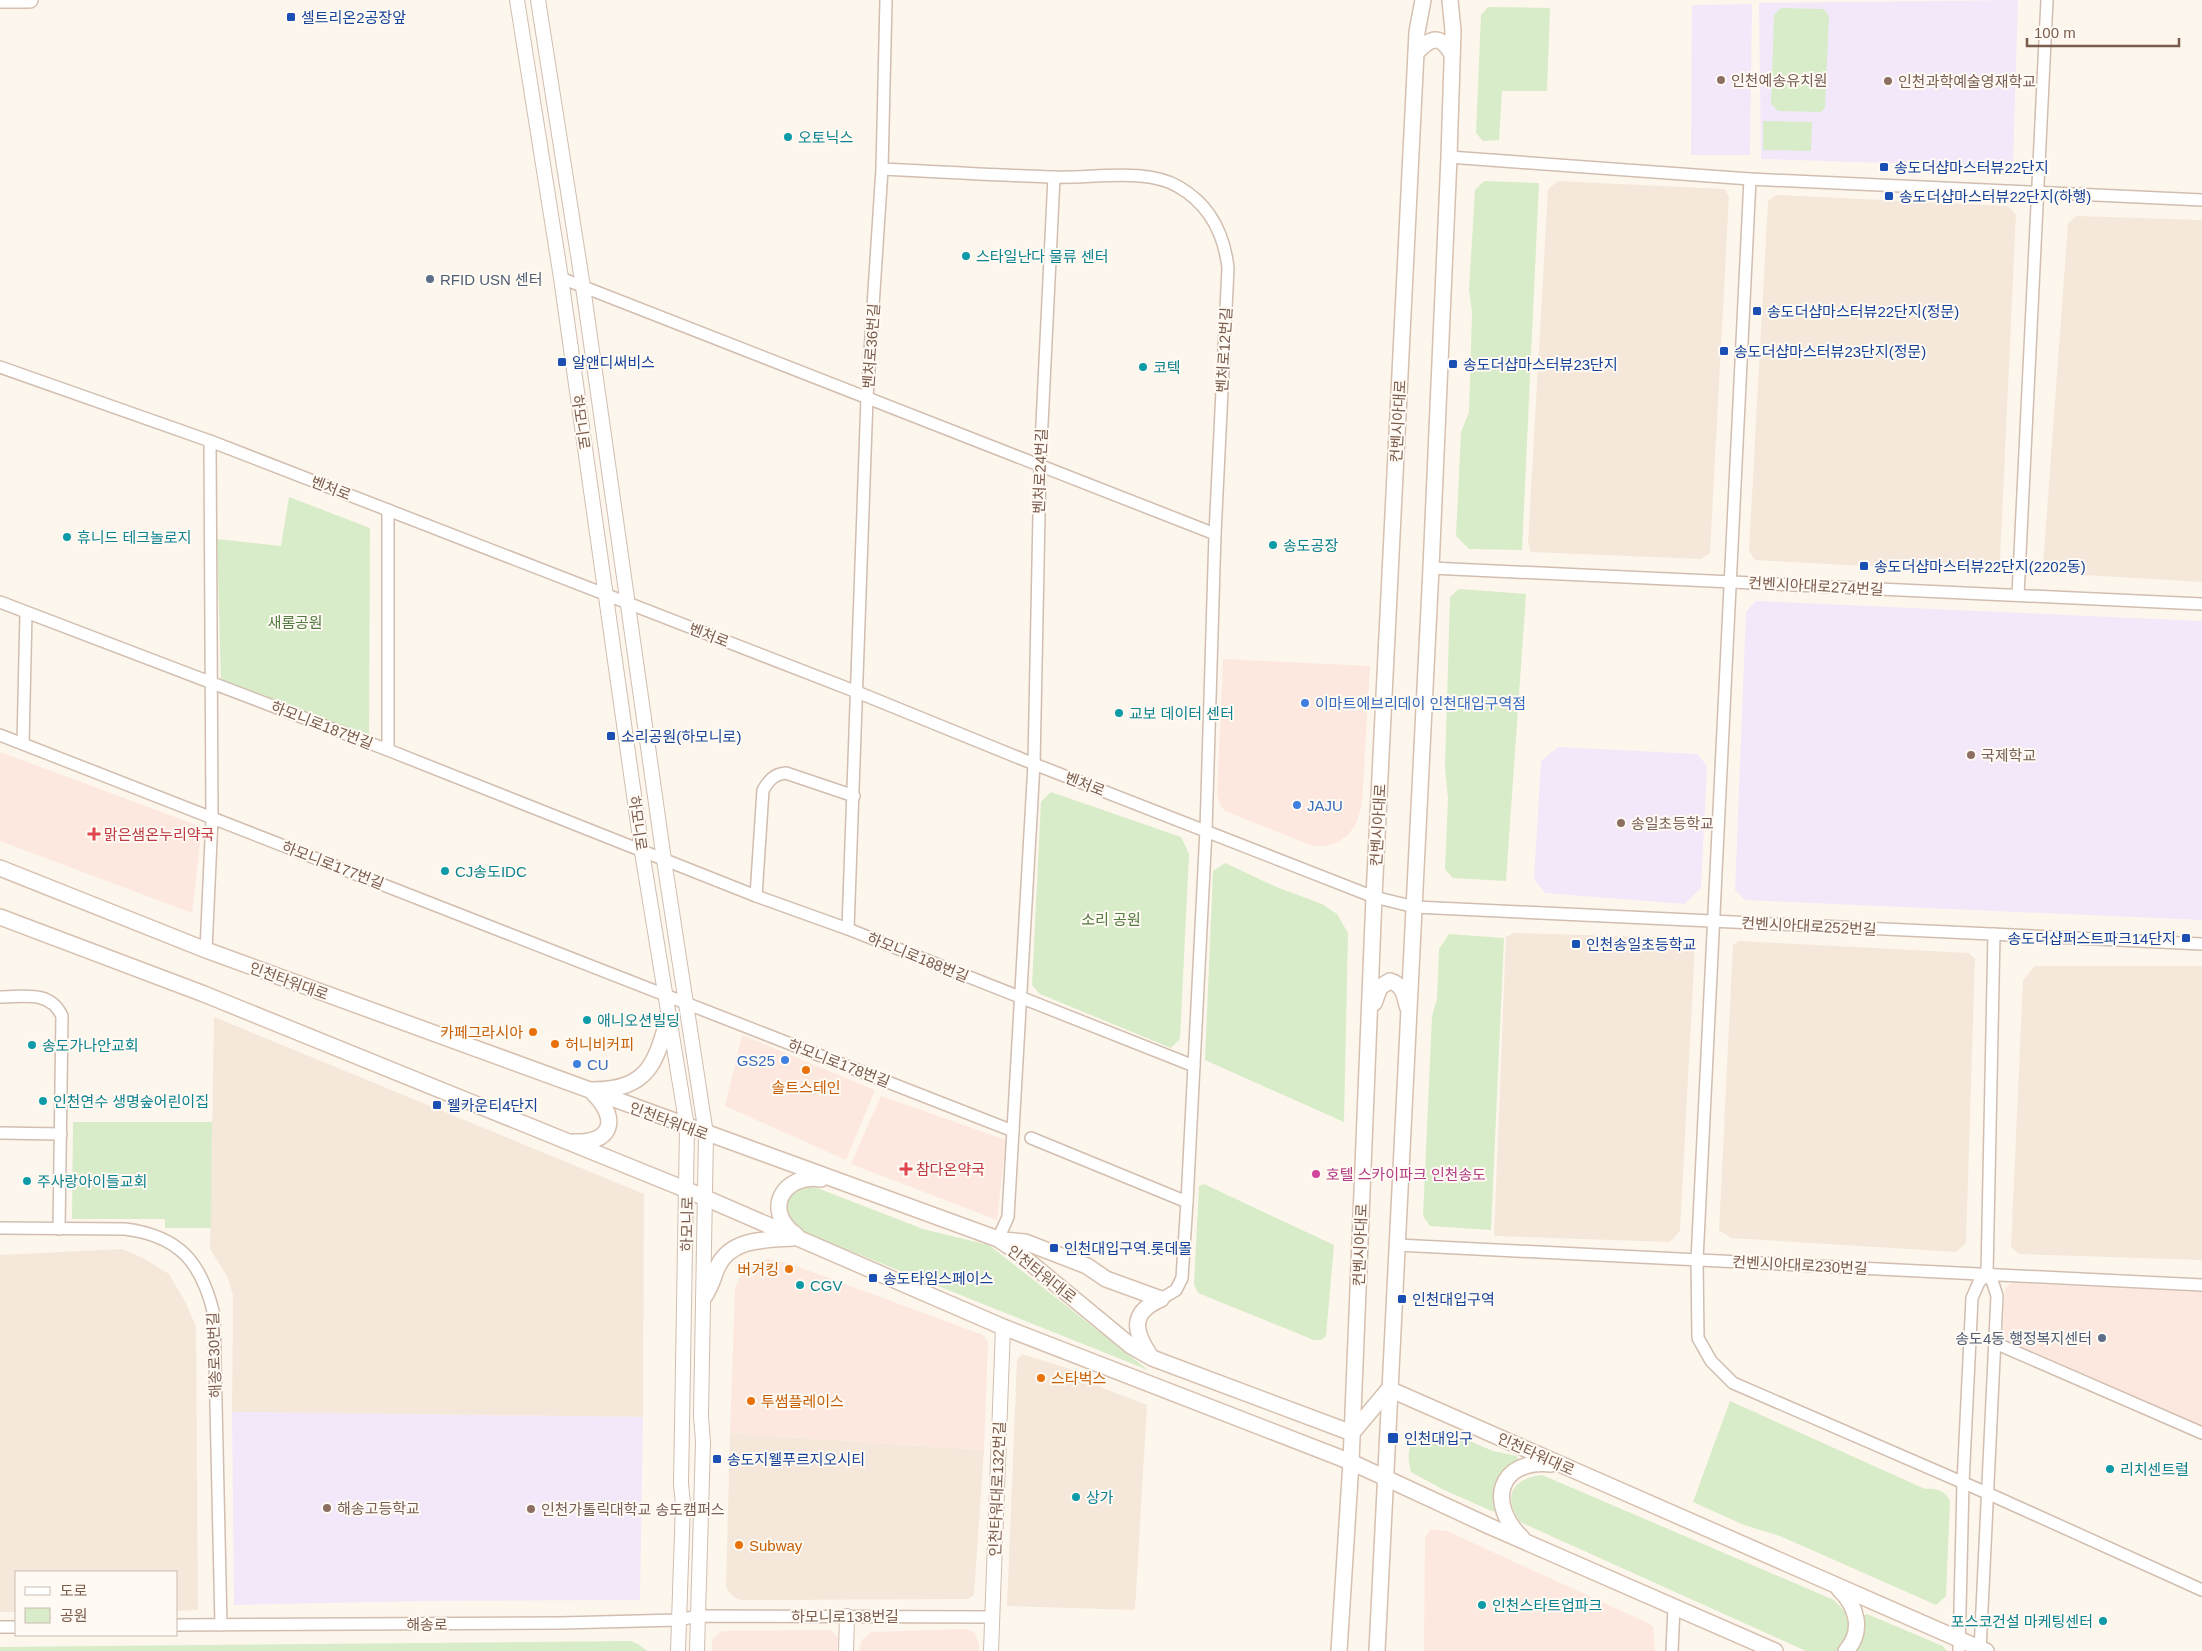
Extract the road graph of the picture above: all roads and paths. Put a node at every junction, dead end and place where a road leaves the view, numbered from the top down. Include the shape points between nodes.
1 (0, 0) edge
2 (30, 0) edge
3 (517, 0) edge
4 (538, 0) edge
5 (886, 0) edge
6 (1423, 0) edge
7 (1450, 0) edge
8 (2047, 0) edge
9 (1416, 53) junction
10 (1452, 54) junction
11 (1449, 157) junction
12 (882, 169) junction
13 (1054, 177) junction
14 (1750, 179) junction
15 (2038, 193) junction
16 (2202, 200) edge
17 (560, 278) junction
18 (582, 287) junction
19 (0, 367) edge
20 (867, 398) junction
21 (210, 441) junction
22 (1040, 465) junction
23 (388, 510) junction
24 (1215, 534) junction
25 (1431, 568) junction
26 (1729, 582) junction
27 (606, 595) junction
28 (2018, 595) junction
29 (0, 602) edge
30 (628, 604) junction
31 (2202, 604) edge
32 (26, 613) junction
33 (212, 682) junction
34 (857, 692) junction
35 (0, 735) edge
36 (23, 744) junction
37 (388, 750) junction
38 (1034, 764) junction
39 (854, 796) junction
40 (212, 818) junction
41 (1206, 830) junction
42 (642, 852) junction
43 (664, 860) junction
44 (0, 868) edge
45 (756, 896) junction
46 (1374, 897) junction
47 (1415, 907) junction
48 (0, 916) edge
49 (1713, 921) junction
50 (848, 929) junction
51 (1994, 934) junction
52 (2202, 944) edge
53 (206, 950) junction
54 (666, 995) junction
55 (0, 996) edge
56 (1019, 997) junction
57 (687, 1003) junction
58 (669, 1016) junction
59 (1370, 1017) junction
60 (1409, 1017) junction
61 (1194, 1066) junction
62 (589, 1091) junction
63 (687, 1127) junction
64 (1013, 1131) junction
65 (0, 1133) edge
66 (61, 1134) junction
67 (706, 1134) junction
68 (1031, 1138) dead end
69 (569, 1142) junction
70 (842, 1183) junction
71 (687, 1190) junction
72 (704, 1197) junction
73 (1187, 1202) junction
74 (0, 1228) edge
75 (59, 1229) junction
76 (998, 1239) junction
77 (801, 1240) junction
78 (1397, 1245) junction
79 (1696, 1260) junction
80 (1987, 1274) junction
81 (2202, 1285) edge
82 (1137, 1290) junction
83 (704, 1297) junction
84 (1161, 1299) junction
85 (1143, 1310) junction
86 (1004, 1327) junction
87 (1995, 1342) junction
88 (1152, 1358) junction
89 (1390, 1390) junction
90 (1352, 1433) junction
91 (2202, 1433) edge
92 (1351, 1462) junction
93 (1567, 1468) junction
94 (1385, 1479) junction
95 (1963, 1483) junction
96 (1987, 1493) junction
97 (1528, 1543) junction
98 (1833, 1584) junction
99 (2202, 1590) edge
100 (1674, 1607) junction
101 (698, 1616) junction
102 (847, 1616) junction
103 (993, 1617) junction
104 (678, 1620) junction
105 (221, 1624) junction
106 (178, 1625) edge
107 (0, 1627) edge
108 (15, 1627) edge
109 (1959, 1645) edge
110 (1982, 1650) edge
111 (678, 1651) edge
112 (697, 1651) edge
113 (846, 1651) edge
114 (991, 1651) edge
115 (1339, 1651) edge
116 (1377, 1651) edge
117 (1672, 1651) edge
118 (1775, 1651) edge
119 (1846, 1651) edge

1 - 2 main road
3 - 17 street, 하모니로
4 - 18 street, 하모니로
5 - 12 street, 벤처로36번길
6 - 9 main road, 컨벤시아대로
7 - 10 main road
8 - 15 street
9 - 10 main road via 1425,43 1436,39 1445,43
9 - 46 main road, 컨벤시아대로
10 - 11 main road
11 - 14 street
11 - 25 main road
12 - 13 street, 벤처로12번길
12 - 20 street, 벤처로36번길
13 - 22 street, 벤처로24번길
13 - 24 street, 벤처로12번길 via 1151,177 1178,186 1202,205 1220,230 1228,268
14 - 15 street
14 - 26 street
15 - 16 street
15 - 28 street
17 - 18 street
17 - 27 street, 하모니로
18 - 20 street
18 - 30 street, 하모니로
19 - 21 street, 벤처로
20 - 22 street
20 - 34 street, 벤처로36번길
21 - 23 street, 벤처로
21 - 33 street
22 - 24 street
22 - 38 street, 벤처로24번길
23 - 27 street, 벤처로
23 - 37 street
24 - 41 street, 벤처로12번길
25 - 26 street, 컨벤시아대로274번길
25 - 47 main road
26 - 28 street, 컨벤시아대로274번길
26 - 49 street
27 - 30 street, 벤처로
27 - 42 street, 하모니로
28 - 31 street, 컨벤시아대로274번길
29 - 32 street, 하모니로187번길
30 - 34 street, 벤처로
30 - 43 street, 하모니로
32 - 33 street, 하모니로187번길
32 - 36 street
33 - 37 street, 하모니로187번길
33 - 40 street
34 - 38 street, 벤처로
34 - 39 street, 벤처로36번길
35 - 36 street, 하모니로177번길
36 - 40 street, 하모니로177번길
37 - 42 street, 하모니로187번길
38 - 41 street, 벤처로
38 - 56 street, 벤처로24번길
39 - 45 street via 786,774 772,777 763,790
39 - 50 street, 벤처로36번길
40 - 53 street
40 - 54 street, 하모니로177번길
41 - 46 street, 벤처로
41 - 61 street, 벤처로12번길
42 - 43 street, 하모니로188번길
42 - 54 street, 하모니로
43 - 45 street, 하모니로188번길
43 - 57 street, 하모니로
44 - 53 main road, 인천타워대로
45 - 50 street, 하모니로188번길
46 - 47 street, 벤처로
46 - 59 main road, 컨벤시아대로
47 - 49 street, 컨벤시아대로252번길
47 - 60 main road
48 - 69 main road via 204,994
49 - 51 street, 컨벤시아대로252번길
49 - 79 street
50 - 56 street, 하모니로188번길
51 - 52 street, 컨벤시아대로252번길
51 - 80 street
53 - 62 main road, 인천타워대로
54 - 57 street, 하모니로178번길
54 - 58 street, 하모니로
55 - 66 street via 47,999 58,1007 62,1016
56 - 61 street, 하모니로188번길
56 - 64 street, 벤처로24번길
57 - 64 street, 하모니로178번길
57 - 67 street, 하모니로
58 - 62 main road via 658,1055 648,1071 616,1089
58 - 63 street, 하모니로
59 - 60 main road via 1380,986 1390,981 1396,983 1405,995
59 - 90 main road, 컨벤시아대로
60 - 78 main road
61 - 73 street, 벤처로12번길
62 - 63 main road, 인천타워대로
62 - 69 main road via 603,1102 609,1113 607,1128 592,1141
63 - 67 main road, 인천타워대로
63 - 71 street, 하모니로
64 - 76 street, 벤처로24번길 via 1008,1217
65 - 66 street
66 - 75 street
67 - 70 main road, 인천타워대로
67 - 72 street, 하모니로
68 - 73 street
69 - 71 main road
70 - 76 main road, 인천타워대로
70 - 77 main road via 819,1178 803,1179 781,1195 778,1211
71 - 72 main road
71 - 104 street, 하모니로 via 681,1484 684,1504
72 - 77 main road
72 - 83 street, 하모니로
73 - 84 street, 벤처로12번길 via 1182,1278 1176,1290
74 - 75 street, 해송로30번길
75 - 105 street, 해송로30번길 via 144,1232 176,1246 188,1257 207,1285 214,1315
76 - 82 main road via 1025,1242 1088,1266 1106,1279
76 - 88 main road, 인천타워대로 via 1131,1346
77 - 83 main road via 750,1240 735,1248 717,1268 714,1282
77 - 86 main road
78 - 79 street, 컨벤시아대로230번길
78 - 89 main road
79 - 80 street, 컨벤시아대로230번길
79 - 95 street via 1698,1338 1711,1361 1733,1383
80 - 81 street, 컨벤시아대로230번길
80 - 87 street via 1997,1296
80 - 95 street via 1979,1282 1972,1298
82 - 84 main road
82 - 85 main road via 1145,1302
83 - 101 street, 하모니로
84 - 85 main road
85 - 88 main road via 1137,1320 1137,1331
86 - 92 main road
86 - 103 street, 인천타워대로132번길
87 - 91 street
87 - 96 street
88 - 90 main road, 인천타워대로
89 - 90 main road
89 - 93 main road, 인천타워대로
89 - 94 main road
90 - 92 main road, 컨벤시아대로
92 - 94 main road
92 - 115 main road, 컨벤시아대로
93 - 97 main road via 1530,1464 1516,1469 1506,1480 1500,1495 1503,1510 1512,1528
93 - 98 main road, 인천타워대로
94 - 97 main road
94 - 116 main road
95 - 96 street
95 - 109 street
96 - 99 street
96 - 110 street
97 - 100 main road
98 - 109 main road, 인천타워대로
98 - 119 main road via 1848,1598 1857,1618 1858,1629
100 - 117 street
100 - 118 main road
101 - 102 street, 하모니로138번길
101 - 104 street, 하모니로138번길
101 - 112 street, 하모니로
102 - 103 street, 하모니로138번길
102 - 113 street
103 - 114 street, 인천타워대로132번길
104 - 105 street, 해송로
104 - 111 street, 하모니로
105 - 106 street, 해송로
107 - 108 street
109 - 110 main road, 인천타워대로

